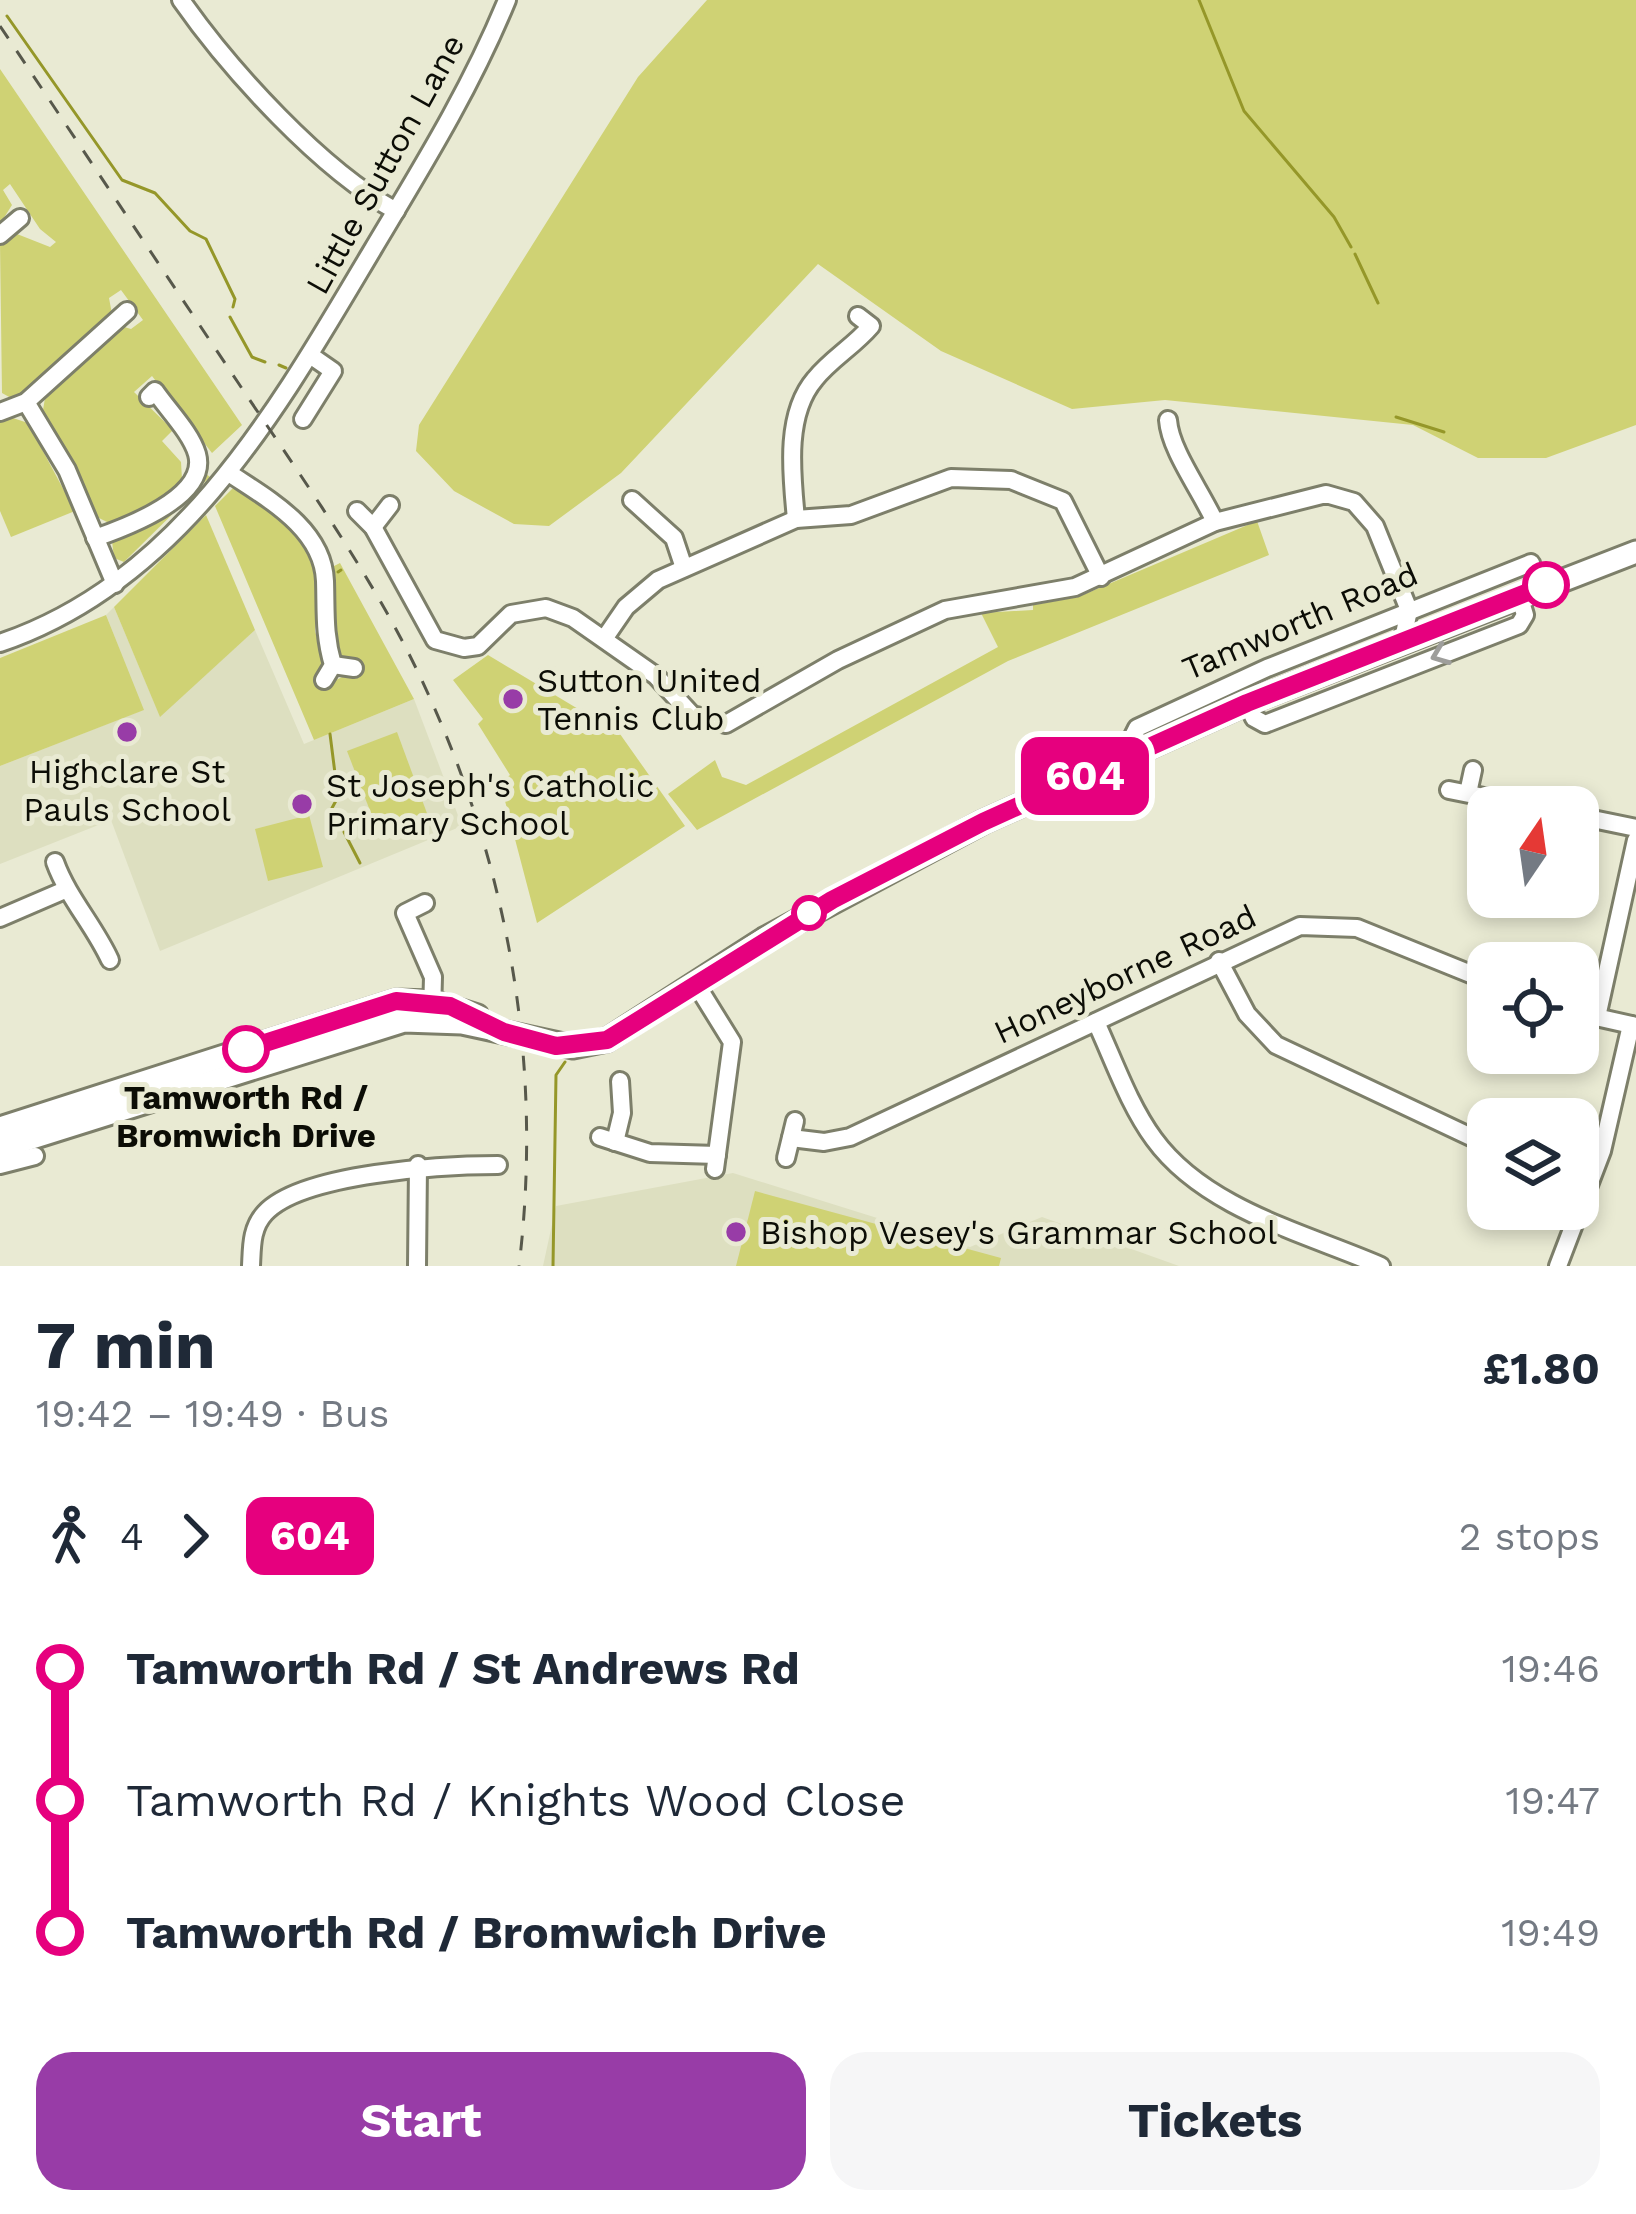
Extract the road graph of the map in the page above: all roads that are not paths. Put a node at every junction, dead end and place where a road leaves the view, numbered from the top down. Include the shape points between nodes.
1 (181, 0) edge
2 (506, 0) edge
3 (396, 211) junction
4 (20, 219) dead end
5 (0, 235) edge
6 (126, 310) dead end
7 (858, 316) dead end
8 (310, 355) junction
9 (149, 397) dead end
10 (26, 402) junction
11 (0, 412) edge
12 (303, 419) dead end
13 (1168, 420) dead end
14 (229, 473) junction
15 (631, 500) dead end
16 (390, 505) dead end
17 (357, 512) dead end
18 (796, 519) junction
19 (1215, 523) junction
20 (373, 527) junction
21 (95, 538) junction
22 (1636, 552) edge
23 (1518, 562) dead end
24 (684, 568) junction
25 (1101, 577) junction
26 (115, 584) junction
27 (1520, 595) junction
28 (1409, 610) junction
29 (1435, 626) junction
30 (604, 639) junction
31 (1403, 639) junction
32 (0, 644) edge
33 (354, 668) dead end
34 (1247, 703) junction
35 (1138, 751) junction
36 (1473, 770) dead end
37 (1467, 794) edge
38 (1599, 820) edge
39 (1636, 828) edge
40 (1636, 840) edge
41 (55, 862) dead end
42 (65, 890) junction
43 (425, 903) dead end
44 (0, 918) edge
45 (110, 960) dead end
46 (1219, 961) junction
47 (1599, 972) edge
48 (1467, 973) edge
49 (696, 984) junction
50 (432, 1011) junction
51 (1599, 1018) edge
52 (1096, 1022) junction
53 (1633, 1026) edge
54 (620, 1081) dead end
55 (1467, 1135) edge
56 (1599, 1138) edge
57 (11, 1150) edge
58 (786, 1158) dead end
59 (418, 1165) junction
60 (492, 1169) dead end
61 (1570, 1230) edge
62 (250, 1266) edge
63 (417, 1266) edge
64 (1381, 1266) edge
65 (1558, 1266) edge

1 - 3 street via 269,104 350,181
2 - 3 street, Little Sutton Lane via 460,102
3 - 8 street, Little Sutton Lane
4 - 5 street
6 - 10 street
7 - 18 street via 871,326 804,396 793,447
8 - 12 street via 334,371
8 - 14 street, Little Sutton Lane
9 - 21 street via 155,392 166,406 198,465 159,511
10 - 11 street
10 - 21 street
13 - 19 street via 1172,448
14 - 26 street, Little Sutton Lane
14 - 33 street via 282,504 321,562 328,672
15 - 24 street via 674,538
16 - 20 street
17 - 20 street
18 - 24 street
18 - 25 street via 851,514 951,478 1011,480 1063,501
19 - 25 street
19 - 28 street via 1311,495 1354,502 1376,526
20 - 30 street via 427,627 446,645 478,646 512,614 534,607 573,618
21 - 26 street
22 - 27 main road, Tamworth Road
23 - 28 street, Tamworth Road
24 - 30 street via 635,598
25 - 30 street via 944,610 726,724 692,715
26 - 32 street, Little Sutton Lane
27 - 29 main road, Tamworth Road
27 -> 34 street, Tamworth Road via 1523,621 1498,633 1265,724
28 - 29 street
28 - 31 street
28 - 35 street, Tamworth Road via 1137,728
29 - 31 main road, Tamworth Road
31 - 34 main road, Tamworth Road
34 - 35 main road, Tamworth Road
35 - 49 main road, Tamworth Road via 832,900
36 - 37 street via 1459,792
38 - 39 street
40 - 47 street
41 - 42 street
42 - 44 street
42 - 45 street
43 - 50 street via 404,913 433,977
46 - 48 street, Honeyborne Road via 1300,926 1332,923
46 - 52 street, Honeyborne Road
46 - 55 street via 1247,1014 1276,1045
49 - 50 main road, Tamworth Road via 588,1046 504,1032 470,1012
49 - 54 street via 731,1042 716,1162 608,1140 622,1113
50 - 57 main road, Tamworth Road via 375,1006
51 - 53 street
52 - 58 street, Honeyborne Road via 850,1137 824,1142 793,1130
52 - 64 street via 1153,1137 1184,1171 1210,1192
53 - 56 street
59 - 60 street
59 - 62 street via 277,1203 254,1231
59 - 63 street
61 - 65 street

